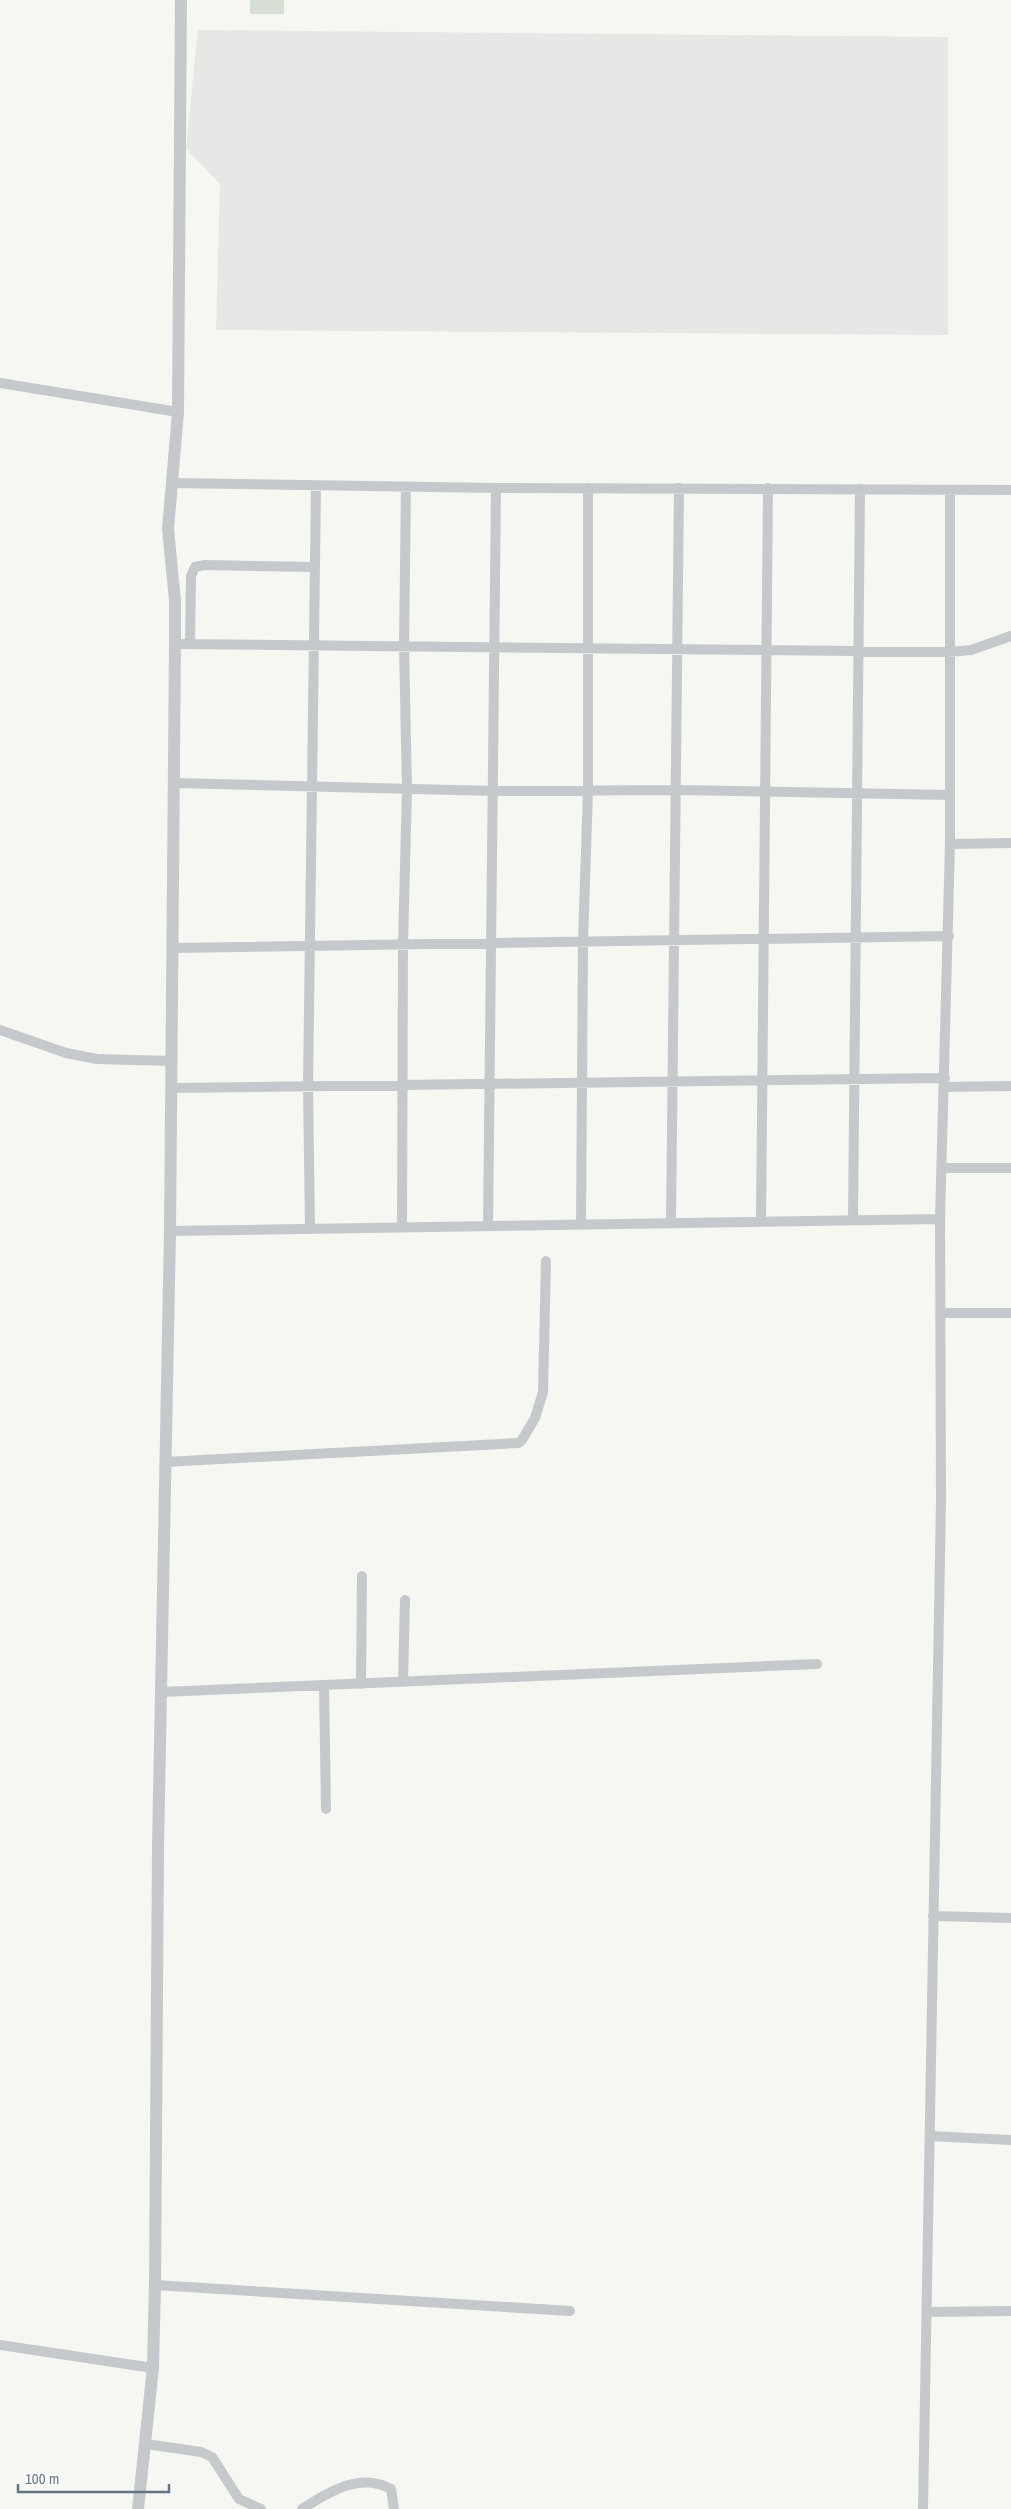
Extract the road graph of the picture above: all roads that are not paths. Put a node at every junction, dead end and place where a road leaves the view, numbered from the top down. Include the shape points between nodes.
1 (181, 0) edge
2 (0, 383) edge
3 (178, 412) junction
4 (172, 483) junction
5 (406, 486) junction
6 (316, 487) junction
7 (496, 488) junction
8 (588, 488) junction
9 (679, 488) junction
10 (768, 488) junction
11 (860, 489) junction
12 (950, 490) junction
13 (1011, 490) edge
14 (314, 567) junction
15 (1011, 636) edge
16 (175, 644) junction
17 (190, 644) junction
18 (313, 646) junction
19 (404, 646) junction
20 (496, 648) junction
21 (587, 648) junction
22 (677, 649) junction
23 (767, 650) junction
24 (858, 651) junction
25 (949, 652) junction
26 (174, 783) junction
27 (313, 787) junction
28 (407, 789) junction
29 (588, 790) junction
30 (676, 790) junction
31 (494, 791) junction
32 (765, 792) junction
33 (857, 793) junction
34 (950, 795) junction
35 (950, 844) junction
36 (1011, 844) edge
37 (855, 936) junction
38 (949, 936) junction
39 (764, 938) junction
40 (674, 940) junction
41 (583, 941) junction
42 (491, 943) junction
43 (403, 944) junction
44 (311, 946) junction
45 (172, 948) junction
46 (0, 1030) edge
47 (171, 1061) junction
48 (854, 1079) junction
49 (763, 1080) junction
50 (672, 1081) junction
51 (582, 1082) junction
52 (945, 1082) junction
53 (402, 1084) junction
54 (490, 1084) junction
55 (308, 1086) junction
56 (1011, 1086) edge
57 (171, 1088) junction
58 (942, 1168) junction
59 (1011, 1168) edge
60 (940, 1219) junction
61 (853, 1220) junction
62 (761, 1222) junction
63 (671, 1223) junction
64 (581, 1224) junction
65 (488, 1226) junction
66 (402, 1227) junction
67 (310, 1229) junction
68 (170, 1231) junction
69 (546, 1261) dead end
70 (941, 1313) junction
71 (1011, 1314) edge
72 (165, 1462) junction
73 (362, 1576) dead end
74 (404, 1600) dead end
75 (817, 1664) dead end
76 (403, 1682) junction
77 (361, 1684) junction
78 (324, 1685) junction
79 (161, 1692) junction
80 (326, 1809) dead end
81 (933, 1916) junction
82 (1011, 1918) edge
83 (930, 2136) junction
84 (1011, 2140) edge
85 (155, 2285) junction
86 (570, 2311) dead end
87 (1011, 2311) edge
88 (927, 2312) junction
89 (0, 2345) edge
90 (153, 2368) junction
91 (146, 2444) junction
92 (138, 2509) edge
93 (261, 2509) edge
94 (302, 2509) edge
95 (394, 2509) edge
96 (923, 2509) edge

1 - 3 street
2 - 3 street
3 - 4 street
4 - 6 street
4 - 16 street via 168,529 175,601
5 - 6 street
5 - 7 street
5 - 19 street
6 - 14 street
7 - 8 street
7 - 20 street
8 - 9 street
8 - 21 street
9 - 10 street
9 - 22 street
10 - 11 street
10 - 23 street
11 - 12 street
11 - 24 street
12 - 13 street
12 - 25 street
14 - 17 street via 205,564 195,567 191,576
14 - 18 street
15 - 25 street via 971,650
16 - 17 street
16 - 26 street
17 - 18 street
18 - 19 street
18 - 27 street
19 - 20 street
19 - 28 street
20 - 21 street
20 - 31 street
21 - 22 street
21 - 29 street
22 - 23 street
22 - 30 street
23 - 24 street
23 - 32 street
24 - 25 street
24 - 33 street
25 - 34 street
26 - 27 street
26 - 45 street
27 - 28 street
27 - 44 street
28 - 31 street
28 - 43 street
29 - 30 street
29 - 31 street
29 - 41 street
30 - 32 street
30 - 40 street
31 - 42 street
32 - 33 street
32 - 39 street
33 - 34 street
33 - 37 street
34 - 35 street
35 - 36 street
35 - 38 street
37 - 38 street
37 - 39 street
37 - 48 street
38 - 52 street
39 - 40 street
39 - 49 street
40 - 41 street
40 - 50 street
41 - 42 street
41 - 51 street
42 - 43 street
42 - 54 street
43 - 44 street
43 - 53 street
44 - 45 street
44 - 55 street
45 - 47 street
46 - 47 street via 66,1053 97,1059
47 - 57 street
48 - 49 street
48 - 52 street
48 - 61 street
49 - 50 street
49 - 62 street
50 - 51 street
50 - 63 street
51 - 54 street
51 - 64 street
52 - 56 street
52 - 58 street
53 - 54 street
53 - 55 street
53 - 66 street
54 - 65 street
55 - 57 street
55 - 67 street
57 - 68 street
58 - 59 street
58 - 60 street
60 - 61 street
60 - 70 street
61 - 62 street
62 - 63 street
63 - 64 street
64 - 65 street
65 - 66 street
66 - 67 street
67 - 68 street
68 - 72 street
69 - 72 street via 543,1392 534,1418 518,1443
70 - 71 street
70 - 81 street
72 - 79 street
73 - 77 street
74 - 76 street
75 - 76 street
76 - 77 street
77 - 78 street
78 - 79 street
78 - 80 street
79 - 85 street
81 - 82 street
81 - 83 street
83 - 84 street
83 - 88 street
85 - 86 street
85 - 90 street
87 - 88 street
88 - 96 street
89 - 90 street
90 - 91 street
91 - 92 street
91 - 93 street via 201,2452 212,2457 239,2499
94 - 95 street via 330,2491 361,2482 391,2489

